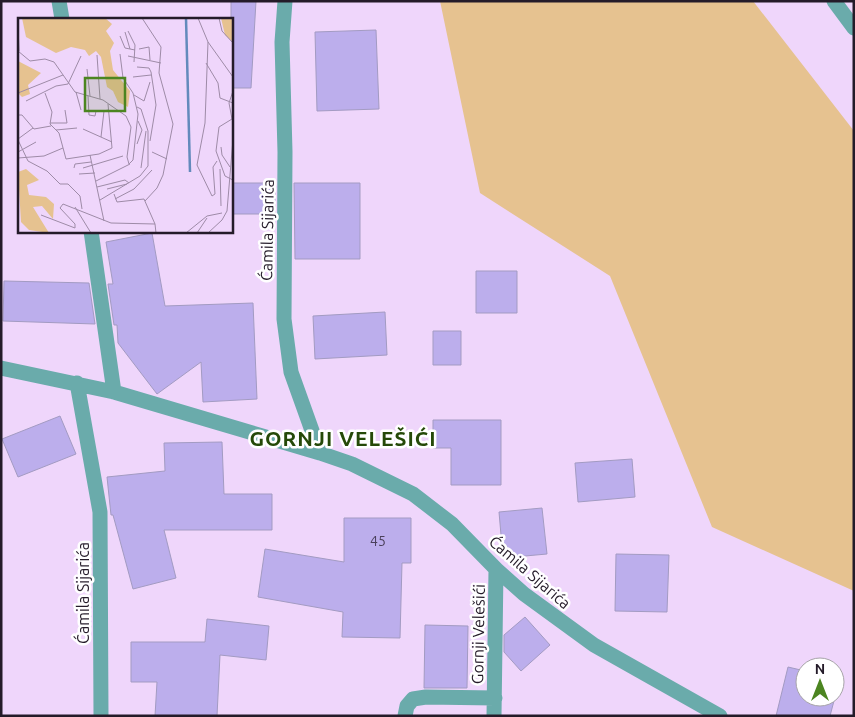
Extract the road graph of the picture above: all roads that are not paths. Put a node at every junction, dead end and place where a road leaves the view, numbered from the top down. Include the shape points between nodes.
1 (59, 1) edge
2 (285, 1) edge
3 (834, 1) edge
4 (62, 18) edge
5 (854, 28) edge
6 (91, 232) edge
7 (1, 368) edge
8 (77, 383) junction
9 (114, 392) junction
10 (320, 452) junction
11 (496, 569) junction
12 (495, 698) junction
13 (101, 716) edge
14 (405, 716) edge
15 (494, 716) edge
16 (720, 716) edge

1 - 4 street
2 - 10 street, Ćamila Sijarića via 282,42 284,319 291,372
3 - 5 street
6 - 9 street
7 - 8 street, Ćamila Sijarića
8 - 9 street, Ćamila Sijarića
8 - 13 street, Ćamila Sijarića via 100,512
9 - 10 street, Ćamila Sijarića
10 - 11 street, Ćamila Sijarića via 413,494 452,524
11 - 12 street, Gornji Velešići
11 - 16 street, Ćamila Sijarića via 594,646
12 - 14 street, Gornji Velešići via 413,699
12 - 15 street, Gornji Velešići

